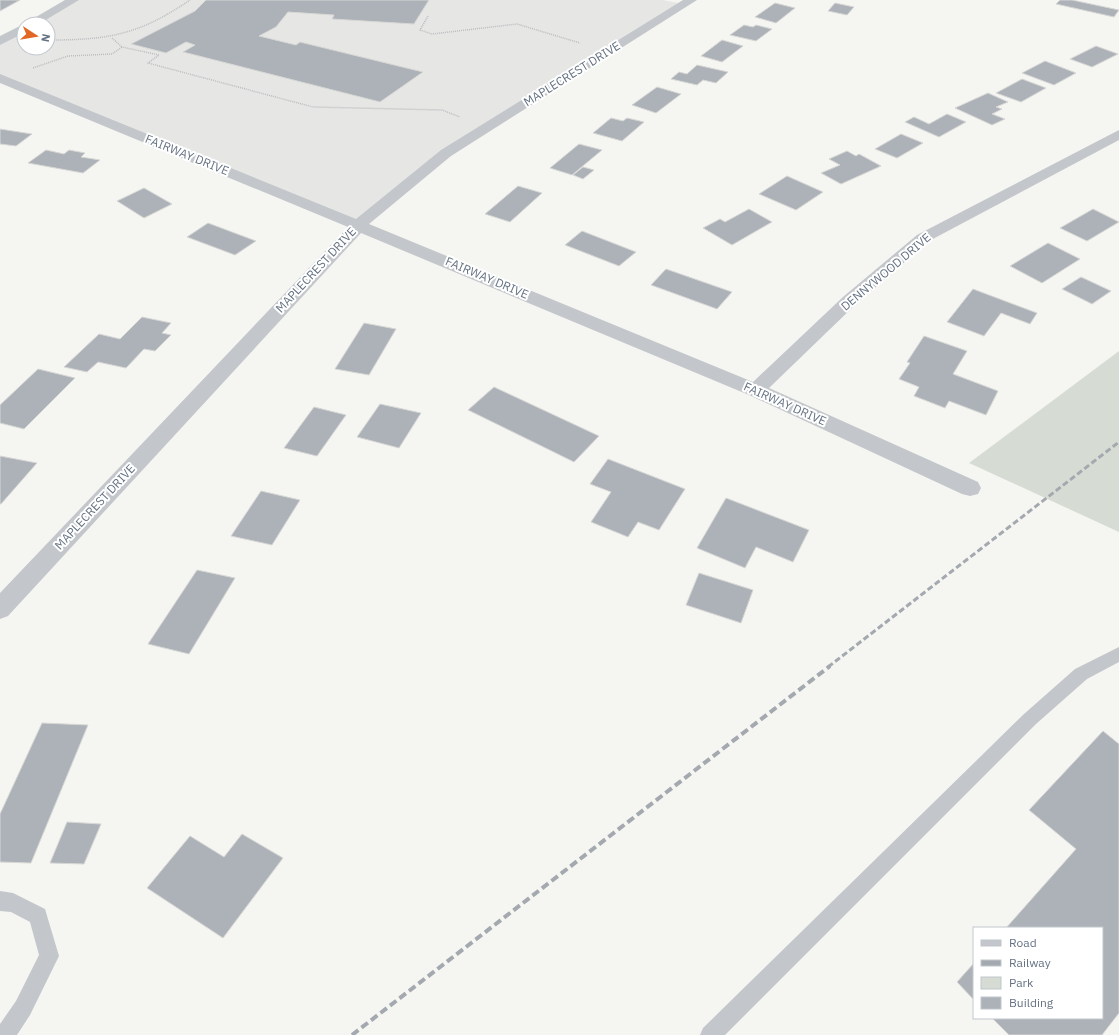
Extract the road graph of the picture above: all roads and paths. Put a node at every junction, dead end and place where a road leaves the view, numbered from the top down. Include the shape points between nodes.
1 (73, 0) edge
2 (190, 0) edge
3 (691, 0) edge
4 (44, 16) edge
5 (428, 16) dead end
6 (16, 32) edge
7 (112, 38) junction
8 (56, 40) edge
9 (0, 41) edge
10 (581, 43) dead end
11 (122, 47) junction
12 (28, 70) dead end
13 (0, 78) edge
14 (466, 119) dead end
15 (1119, 134) edge
16 (359, 225) junction
17 (756, 390) junction
18 (970, 488) dead end
19 (0, 610) edge
20 (1119, 654) edge
21 (0, 901) edge
22 (5, 1035) edge
23 (710, 1035) edge

1 - 4 street
2 - 7 path via 164,18 137,31
3 - 16 street, MAPLECREST DRIVE via 446,153
5 - 10 path via 420,30 432,34 517,24
6 - 9 street
7 - 8 path
7 - 11 path
11 - 12 path via 112,54 68,56 39,64
11 - 14 path via 159,55 148,63 313,107 442,110
13 - 16 street, FAIRWAY DRIVE
15 - 17 street, DENNYWOOD DRIVE via 923,238 849,301
16 - 17 street, FAIRWAY DRIVE
16 - 19 street, MAPLECREST DRIVE
17 - 18 street, FAIRWAY DRIVE
20 - 23 lane via 1081,674 1030,719
21 - 22 lane via 13,903 38,916 49,956 23,1008

